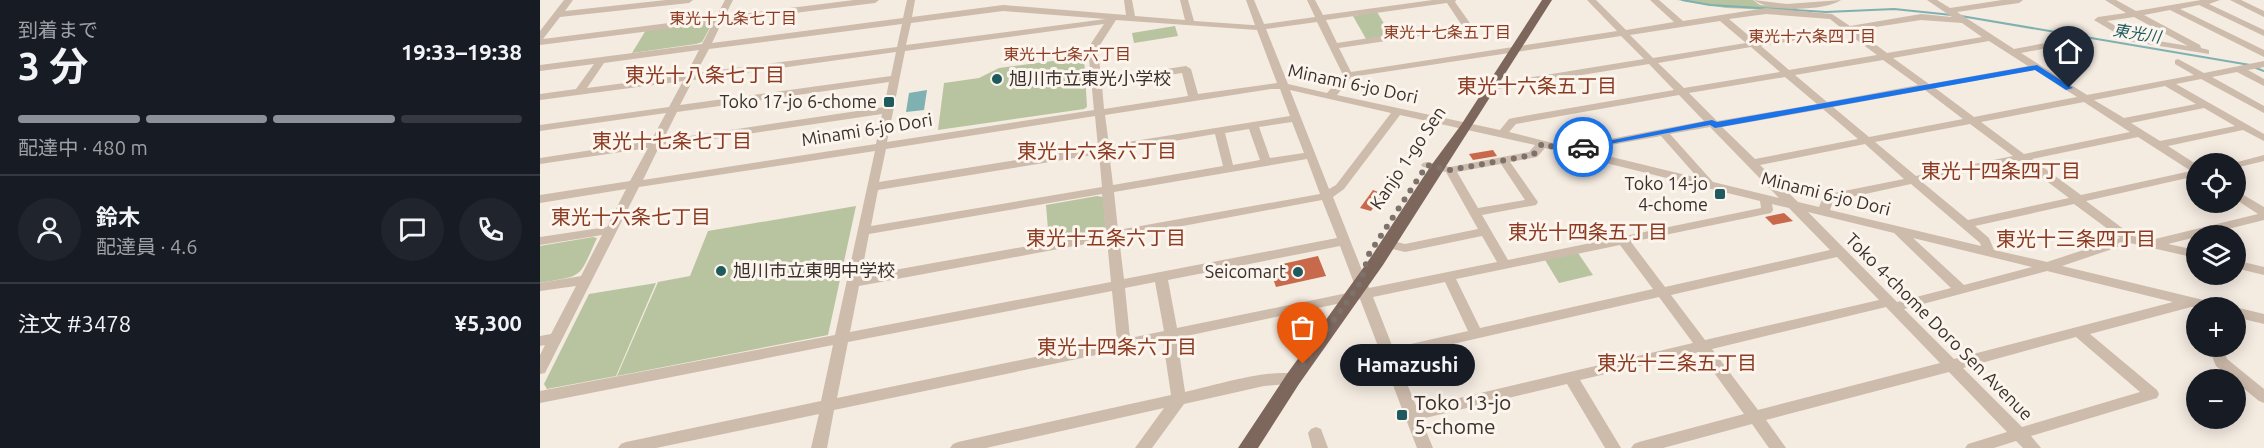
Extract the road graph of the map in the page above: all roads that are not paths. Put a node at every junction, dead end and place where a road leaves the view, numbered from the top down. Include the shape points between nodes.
1 (569, 0) edge
2 (689, 0) edge
3 (729, 0) edge
4 (875, 0) edge
5 (913, 0) edge
6 (1128, 0) edge
7 (1184, 0) edge
8 (1263, 0) edge
9 (1311, 0) edge
10 (1450, 0) edge
11 (1538, 0) edge
12 (1547, 0) edge
13 (1592, 0) edge
14 (1654, 0) edge
15 (1758, 0) edge
16 (1837, 0) edge
17 (1931, 0) edge
18 (2019, 0) edge
19 (2109, 0) edge
20 (2216, 0) edge
21 (2234, 0) edge
22 (1250, 1) edge
23 (2201, 3) junction
24 (2172, 8) junction
25 (2135, 14) junction
26 (2264, 14) edge
27 (557, 15) junction
28 (1956, 16) junction
29 (1721, 17) junction
30 (1131, 18) junction
31 (1320, 18) junction
32 (720, 19) junction
33 (1112, 19) junction
34 (907, 21) junction
35 (1191, 23) junction
36 (1680, 23) junction
37 (1260, 27) junction
38 (1849, 29) junction
39 (1624, 32) junction
40 (2264, 33) edge
41 (540, 37) edge
42 (1991, 38) junction
43 (2072, 38) dead end
44 (540, 42) edge
45 (1754, 45) junction
46 (1334, 46) junction
47 (706, 47) junction
48 (900, 48) junction
49 (1511, 49) junction
50 (2012, 52) junction
51 (2264, 54) edge
52 (1886, 56) junction
53 (601, 60) junction
54 (1651, 60) junction
55 (2178, 62) dead end
56 (2262, 65) edge
57 (2037, 67) junction
58 (540, 68) edge
59 (2242, 69) junction
60 (1788, 73) junction
61 (1348, 75) junction
62 (2203, 76) junction
63 (690, 77) junction
64 (895, 78) junction
65 (2167, 82) junction
66 (1097, 83) junction
67 (2264, 83) edge
68 (1284, 86) junction
69 (1487, 86) junction
70 (1928, 87) junction
71 (580, 91) junction
72 (1681, 91) junction
73 (540, 97) edge
74 (1329, 97) junction
75 (1194, 98) junction
76 (2085, 98) junction
77 (1825, 105) junction
78 (2205, 105) junction
79 (672, 110) junction
80 (887, 110) junction
81 (2264, 110) edge
82 (1397, 112) junction
83 (1100, 113) junction
84 (1296, 118) junction
85 (1973, 120) junction
86 (2122, 122) junction
87 (1714, 124) junction
88 (1253, 125) junction
89 (1461, 125) junction
90 (2244, 127) junction
91 (540, 128) edge
92 (1219, 131) junction
93 (1664, 132) junction
94 (2140, 133) junction
95 (1502, 134) junction
96 (2264, 138) edge
97 (1867, 141) junction
98 (655, 144) junction
99 (1542, 144) junction
100 (2159, 145) junction
101 (880, 147) junction
102 (1104, 150) junction
103 (1566, 150) junction
104 (1310, 155) junction
105 (2024, 157) junction
106 (2264, 158) edge
107 (1504, 160) junction
108 (540, 161) edge
109 (2246, 162) edge
110 (1266, 163) junction
111 (1752, 163) junction
112 (2186, 164) edge
113 (1438, 168) junction
114 (1229, 169) junction
115 (2186, 173) edge
116 (1914, 180) junction
117 (635, 184) junction
118 (1709, 184) junction
119 (873, 187) junction
120 (1108, 190) junction
121 (1326, 196) junction
122 (1765, 198) junction
123 (540, 199) edge
124 (2078, 200) junction
125 (2246, 202) edge
126 (1794, 205) junction
127 (1824, 212) junction
128 (1474, 213) junction
129 (2264, 214) edge
130 (1966, 224) junction
131 (612, 230) junction
132 (1896, 230) junction
133 (864, 231) junction
134 (1485, 231) junction
135 (1113, 234) junction
136 (2129, 239) junction
137 (540, 241) edge
138 (1344, 241) junction
139 (1624, 241) junction
140 (1388, 244) junction
141 (2152, 244) junction
142 (1840, 252) junction
143 (1989, 252) junction
144 (2186, 252) edge
145 (1505, 265) junction
146 (2046, 266) junction
147 (2246, 267) edge
148 (2264, 271) edge
149 (1449, 277) junction
150 (1161, 278) junction
151 (585, 280) junction
152 (854, 282) junction
153 (1118, 286) junction
154 (540, 287) edge
155 (1961, 290) junction
156 (1663, 291) junction
157 (1357, 293) junction
158 (2186, 301) edge
159 (1892, 304) junction
160 (2186, 307) edge
161 (2246, 315) edge
162 (2264, 319) edge
163 (1476, 333) junction
164 (2080, 333) junction
165 (1171, 335) junction
166 (556, 338) junction
167 (842, 339) junction
168 (540, 341) edge
169 (1124, 345) junction
170 (1702, 346) junction
171 (1387, 354) junction
172 (2219, 357) edge
173 (1953, 366) junction
174 (540, 369) edge
175 (1571, 377) junction
176 (1293, 379) junction
177 (540, 397) edge
178 (2264, 397) edge
179 (1179, 399) junction
180 (828, 406) junction
181 (1412, 415) junction
182 (1756, 418) junction
183 (2019, 434) junction
184 (626, 448) edge
185 (819, 448) edge
186 (958, 448) edge
187 (1143, 448) edge
188 (1248, 448) edge
189 (1425, 448) edge
190 (1613, 448) edge
191 (1639, 448) edge
192 (1778, 448) edge
193 (1972, 448) edge
194 (2033, 448) edge

1 - 27 street
2 - 27 street
3 - 32 street
4 - 32 street
5 - 34 street
6 - 30 street
7 - 35 street
8 - 22 street
9 - 31 street
10 - 31 street
10 - 46 street via 1467,26
11 - 49 main road, Kanjo 1-go Sen
12 - 49 main road, Kanjo 1-go Sen
13 - 39 street, Toko 4-chome Doro Sen Avenue
14 - 36 street
15 - 16 street via 1800,5
17 - 28 street
18 - 28 street
19 - 25 street
20 - 23 street
21 - 26 street
22 - 37 street
23 - 24 street
23 - 40 street
24 - 25 street
24 - 51 street
25 - 25 street via 2098,20 2132,39 2206,52
27 - 41 street
28 - 38 street via 1921,17
28 - 42 street
29 - 36 street
29 - 38 street via 1766,11 1832,17
29 - 45 street
30 - 33 street
30 - 35 street
31 - 37 street
31 - 46 street
32 - 44 street
32 - 47 street
33 - 34 street via 1077,10 1012,8
33 - 48 street
33 - 66 street via 1093,48
34 - 47 street
34 - 48 street
35 - 37 street
36 - 39 street
37 - 68 street
38 - 45 street
38 - 52 street
39 - 49 street
39 - 54 street, Toko 4-chome Doro Sen Avenue
42 - 50 street
42 - 52 street
43 - 50 street
45 - 54 street
45 - 60 street
46 - 61 street
47 - 53 street
47 - 63 street
48 - 63 street
48 - 64 street
49 - 61 street
49 - 69 main road, Kanjo 1-go Sen
50 - 57 street
52 - 60 street
52 - 70 street
53 - 58 street
53 - 71 street
54 - 69 street
54 - 72 street, Toko 4-chome Doro Sen Avenue
55 - 62 street
56 - 59 street
57 - 70 street
57 - 76 street
59 - 62 street
59 - 67 street
60 - 72 street
60 - 77 street
61 - 74 street
62 - 65 street
62 - 81 street
63 - 71 street
63 - 79 street
64 - 79 street
64 - 80 street
65 - 76 street
65 - 78 street
66 - 75 street via 1186,69
66 - 83 street
68 - 74 street, Minami 6-jo Dori
68 - 75 street, Minami 6-jo Dori
68 - 84 street
69 - 89 main road, Kanjo 1-go Sen
70 - 77 street
70 - 85 street
71 - 73 street
72 - 87 street, Toko 4-chome Doro Sen Avenue
72 - 95 street via 1513,121
74 - 82 street, Minami 6-jo Dori
75 - 83 street, Minami 6-jo Dori
76 - 85 street
76 - 86 street
77 - 87 street
77 - 97 street
78 - 86 street
78 - 90 street
79 - 91 street
79 - 98 street
80 - 98 street
80 - 101 street
82 - 89 street, Minami 6-jo Dori
82 - 121 street via 1340,187
83 - 101 street, Minami 6-jo Dori
83 - 102 street
84 - 88 street
84 - 104 street
85 - 97 street
85 - 105 street
86 - 94 street
87 - 93 street
87 - 111 street, Toko 4-chome Doro Sen Avenue
88 - 92 street
88 - 110 street
89 - 95 street, Minami 6-jo Dori
89 - 113 main road, Kanjo 1-go Sen
90 - 96 street
90 - 100 street
92 - 102 street
92 - 114 street
93 - 103 street
93 - 118 street
94 - 100 street
94 - 105 street
95 - 99 street, Minami 6-jo Dori
97 - 111 street
97 - 116 street
98 - 108 street
98 - 117 street
99 - 103 street, Minami 6-jo Dori
99 - 107 street via 1533,155
100 - 112 street
101 - 117 street, Minami 6-jo Dori
101 - 119 street
102 - 119 street
102 - 120 street
103 - 118 street, Minami 6-jo Dori
104 - 110 street
104 - 121 street
105 - 116 street
105 - 124 street
106 - 109 street
107 - 113 street
107 - 128 street via 1532,202
110 - 114 street
111 - 126 street, Toko 4-chome Doro Sen Avenue
113 - 128 street
113 - 140 main road, Kanjo 1-go Sen
113 - 157 main road, Kanjo 1-go Sen via 1369,254
114 - 120 street
115 - 124 street
116 - 127 street via 1828,198
116 - 130 street
117 - 123 street, Minami 6-jo Dori
117 - 131 street
118 - 122 street, Minami 6-jo Dori
119 - 133 street
120 - 133 street
120 - 135 street
121 - 135 street
121 - 138 street
122 - 126 street, Minami 6-jo Dori
122 - 139 street via 1767,210
124 - 130 street
124 - 136 street
125 - 129 street
126 - 127 street, Minami 6-jo Dori
126 - 142 street, Toko 4-chome Doro Sen Avenue
127 - 132 street, Minami 6-jo Dori
128 - 134 street
129 - 141 street
130 - 143 street via 1985,241
131 - 137 street
131 - 151 street
132 - 143 street, Minami 6-jo Dori
132 - 155 street
133 - 152 street
134 - 140 street via 1405,248
134 - 145 street
135 - 152 street
135 - 153 street
136 - 141 street
136 - 146 street
138 - 150 street
138 - 157 street
139 - 145 street
139 - 156 street
140 - 157 main road, Kanjo 1-go Sen
141 - 144 street
142 - 156 street
142 - 159 street, Toko 4-chome Doro Sen Avenue
143 - 146 street, Minami 6-jo Dori
145 - 149 street
146 - 155 street
146 - 158 street, Minami 6-jo Dori
147 - 148 street
149 - 157 street
149 - 163 street
150 - 153 street
150 - 165 street
151 - 154 street
151 - 166 street
152 - 167 street
153 - 167 street
153 - 169 street
155 - 159 street
156 - 163 street
156 - 170 street
157 - 165 street
157 - 171 street
157 - 176 main road, Kanjo 1-go Sen
159 - 170 street
159 - 173 street, Toko 4-chome Doro Sen Avenue
160 - 164 street
161 - 162 street
163 - 171 street
164 - 173 street
164 - 183 street via 2152,394
165 - 169 street
165 - 179 street
166 - 168 street
166 - 174 street
167 - 177 street
167 - 180 street
169 - 180 street
170 - 175 street
170 - 182 street
171 - 181 street
172 - 178 street
173 - 182 street
173 - 183 street, Toko 4-chome Doro Sen Avenue
175 - 181 street
175 - 190 street
176 - 179 street via 1264,380
176 - 188 main road, Kanjo 1-go Sen
179 - 186 street
179 - 187 street
180 - 184 street
180 - 185 street
181 - 189 street
182 - 191 street
182 - 192 street
183 - 193 street
183 - 194 street, Toko 4-chome Doro Sen Avenue

